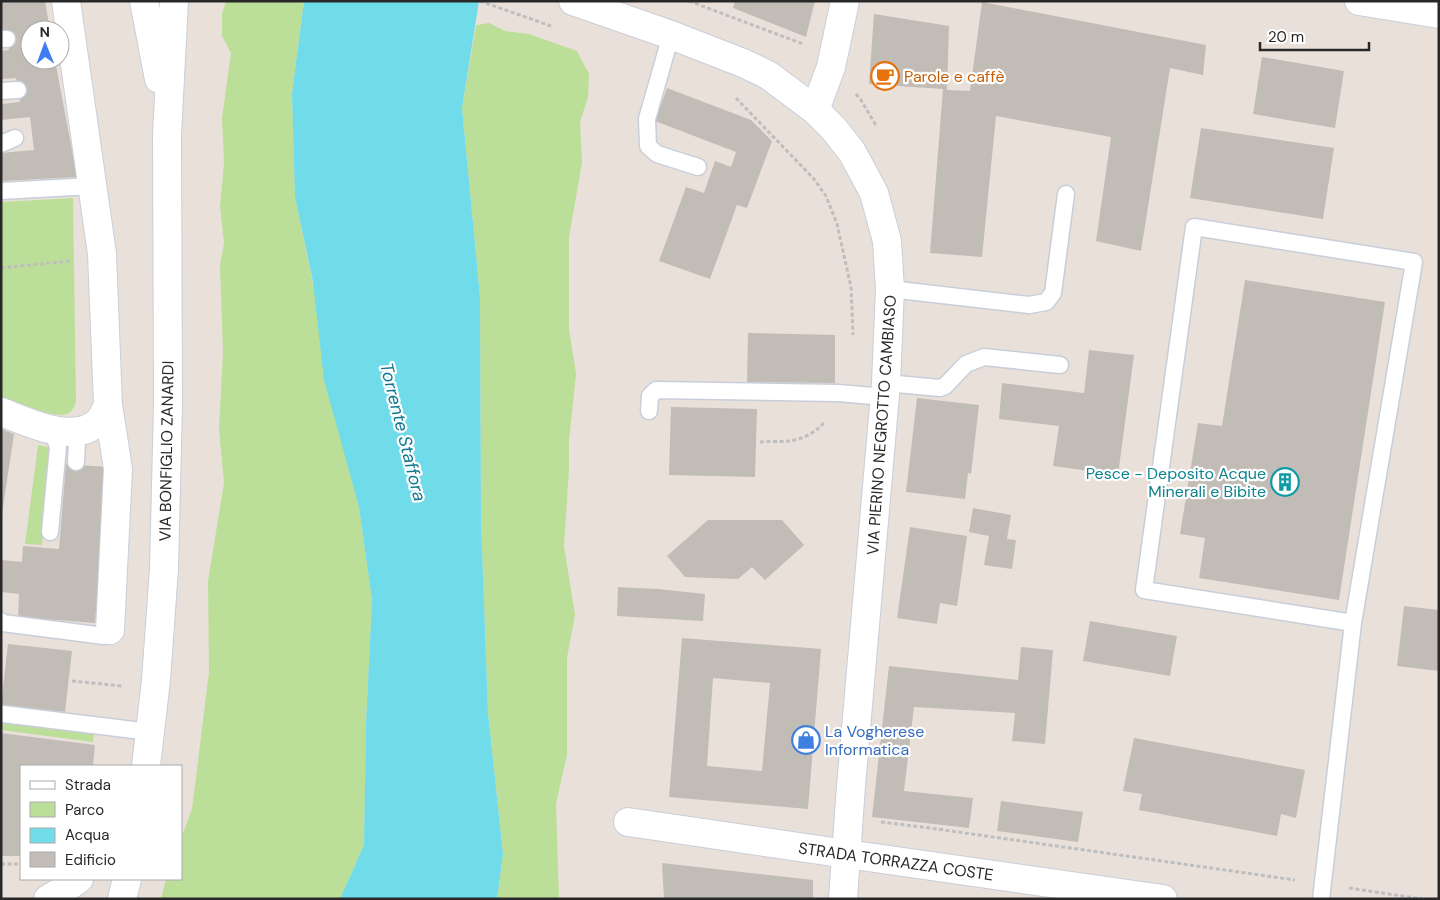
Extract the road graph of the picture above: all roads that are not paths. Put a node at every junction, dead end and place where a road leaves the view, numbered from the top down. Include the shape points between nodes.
1 (66, 1) edge
2 (144, 1) edge
3 (174, 1) edge
4 (573, 1) edge
5 (845, 1) edge
6 (1359, 1) edge
7 (1439, 14) edge
8 (66, 20) edge
9 (671, 36) junction
10 (67, 70) edge
11 (18, 90) dead end
12 (1, 91) edge
13 (815, 110) junction
14 (167, 135) junction
15 (698, 167) dead end
16 (92, 186) junction
17 (1, 191) edge
18 (1066, 194) dead end
19 (890, 289) junction
20 (1060, 365) dead end
21 (886, 390) junction
22 (108, 405) junction
23 (649, 411) dead end
24 (1, 412) edge
25 (61, 431) junction
26 (76, 462) dead end
27 (50, 532) dead end
28 (1, 621) edge
29 (1353, 623) junction
30 (110, 630) joint
31 (3, 714) dead end
32 (150, 732) junction
33 (146, 765) edge
34 (628, 822) dead end
35 (847, 854) junction
36 (78, 880) edge
37 (127, 880) edge
38 (1321, 892) edge
39 (48, 899) edge
40 (122, 899) edge
41 (843, 899) edge
42 (1163, 899) edge

1 - 8 street
2 - 14 street, VIA BONFIGLIO ZANARDI
3 - 14 street, VIA BONFIGLIO ZANARDI
4 - 9 street, VIA PIERINO NEGROTTO CAMBIASO
5 - 13 street via 831,66
6 - 7 street
9 - 13 street, VIA PIERINO NEGROTTO CAMBIASO via 743,63 768,76
9 - 15 lane via 647,119 648,146 656,154
10 - 16 street
11 - 12 lane
13 - 19 street, VIA PIERINO NEGROTTO CAMBIASO via 852,152 874,193 887,241
14 - 32 street, VIA BONFIGLIO ZANARDI via 168,404 164,569
16 - 17 lane
16 - 22 street via 102,254
18 - 19 lane via 1052,293 1046,302 1029,305
19 - 21 street, VIA PIERINO NEGROTTO CAMBIASO
20 - 21 lane via 984,357 966,364 940,388
21 - 23 lane via 838,393 656,390 650,396
21 - 35 street, VIA PIERINO NEGROTTO CAMBIASO
22 - 25 street via 93,426 79,431
22 - 30 street via 118,469
24 - 25 street
25 - 26 lane via 77,442
25 - 27 lane
28 - 30 lane via 3,624 104,636
29 - 29 lane via 1414,262 1194,227 1144,590
29 - 38 lane
31 - 32 lane
32 - 33 street, VIA BONFIGLIO ZANARDI
34 - 35 street, STRADA TORRAZZA COSTE
35 - 41 street, VIA PIERINO NEGROTTO CAMBIASO
35 - 42 street, STRADA TORRAZZA COSTE
36 - 39 street
37 - 40 street

